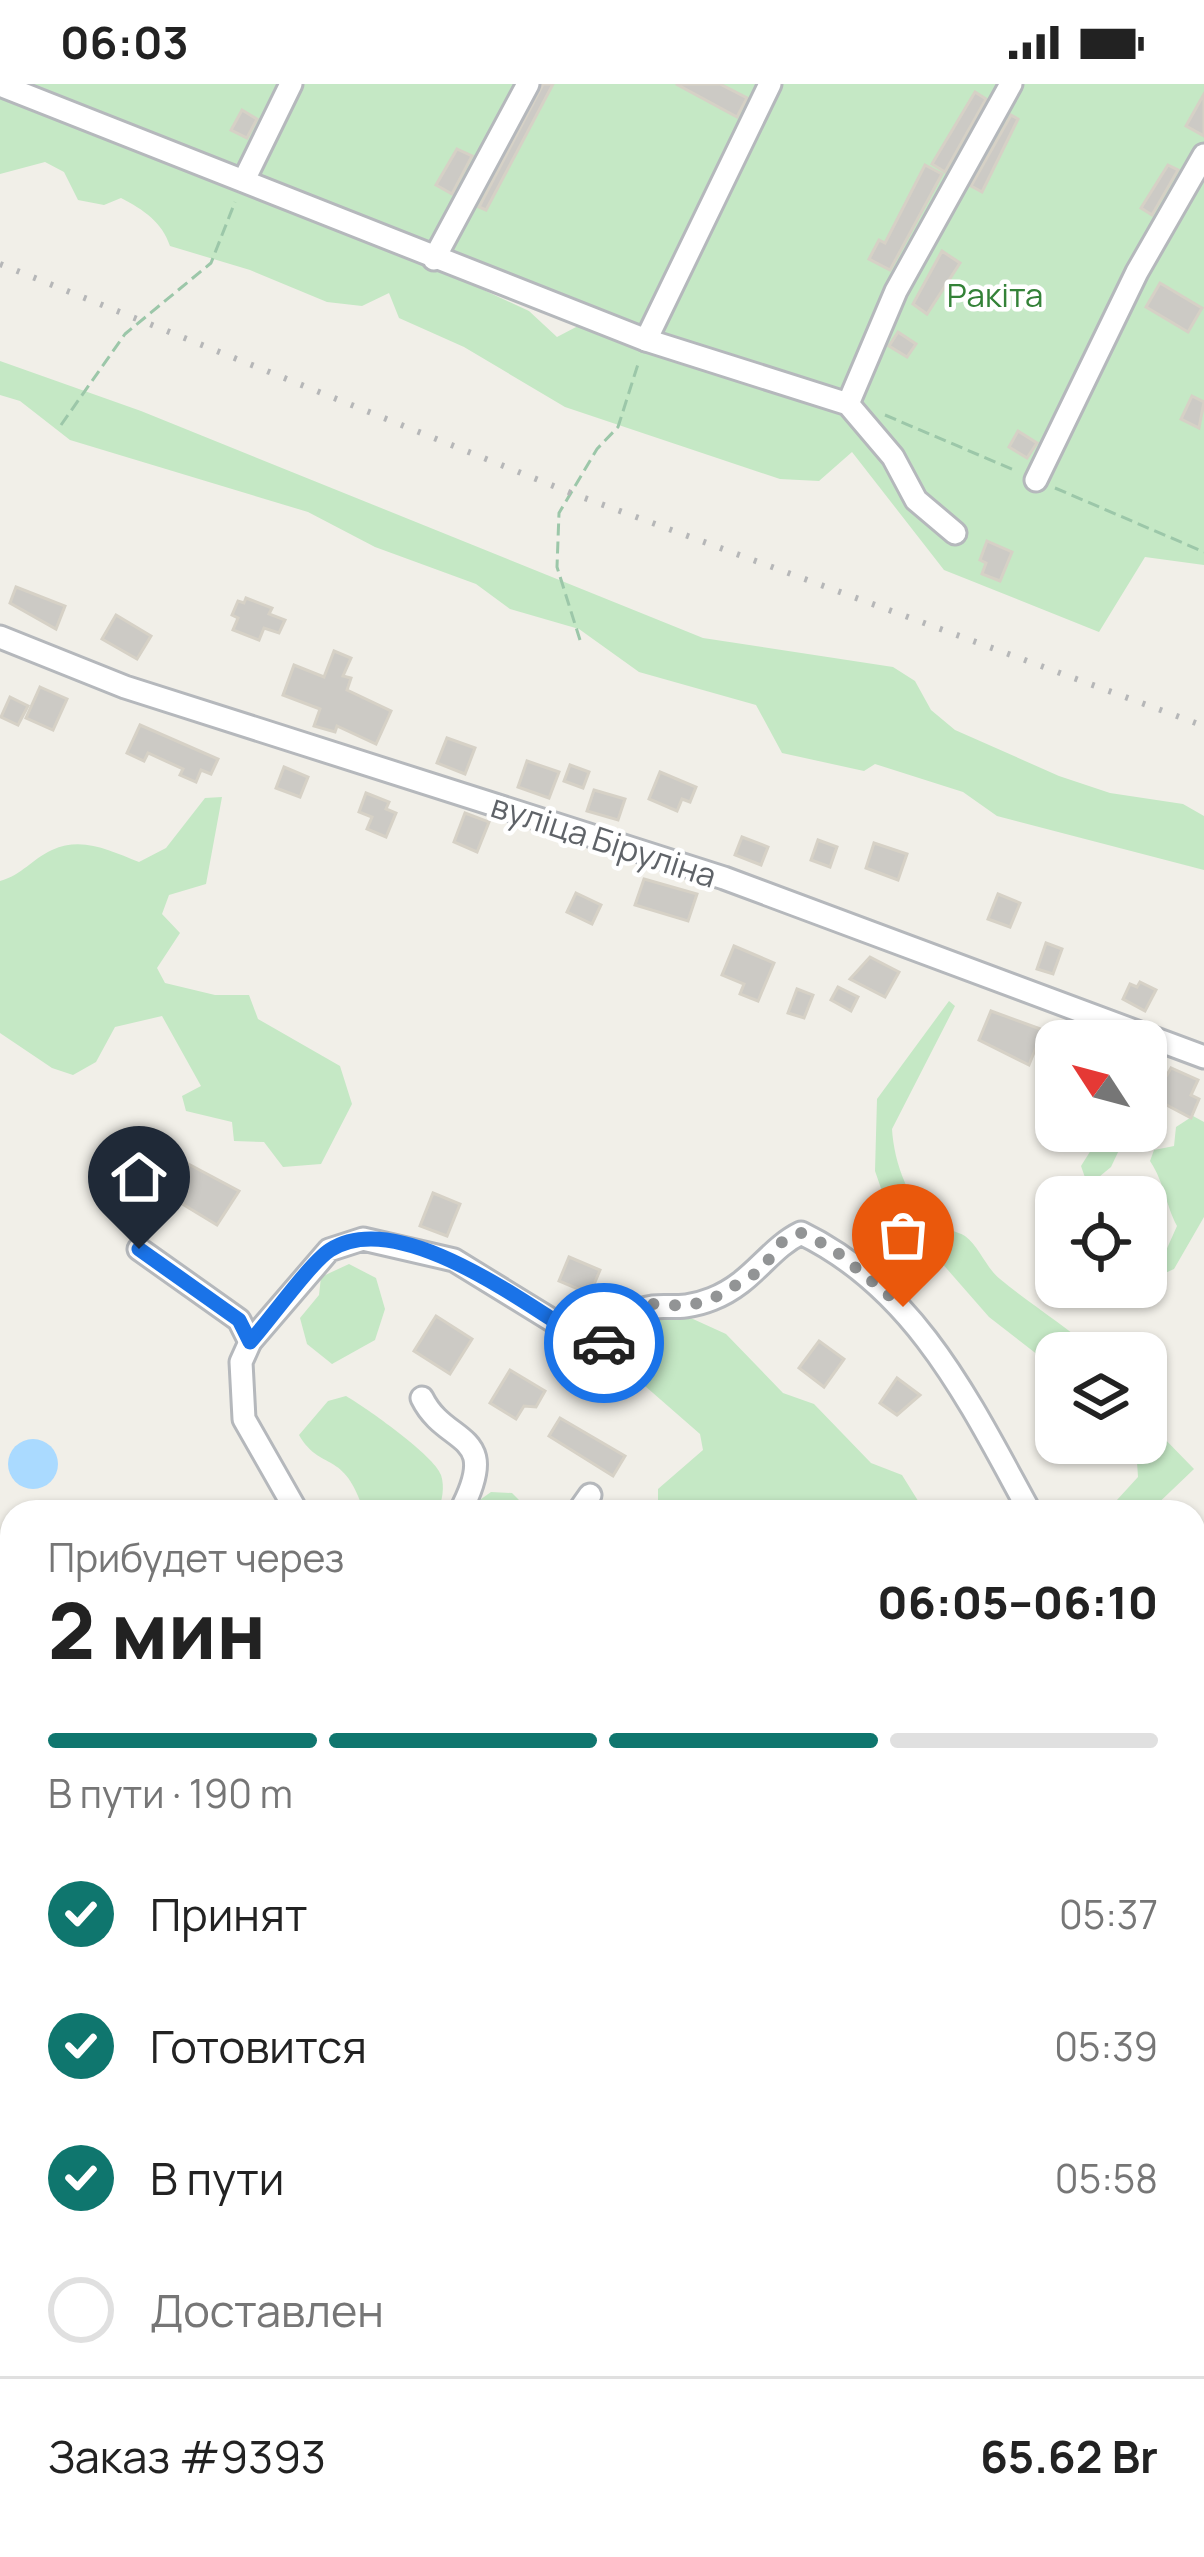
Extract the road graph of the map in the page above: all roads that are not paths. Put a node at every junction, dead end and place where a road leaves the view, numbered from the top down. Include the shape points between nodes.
1 (291, 84) edge
2 (528, 84) edge
3 (770, 84) edge
4 (1011, 84) edge
5 (15, 87) edge
6 (1204, 155) edge
7 (245, 178) junction
8 (434, 259) junction
9 (646, 340) junction
10 (848, 404) junction
11 (1036, 480) dead end
12 (955, 533) dead end
13 (0, 637) edge
14 (1204, 1057) edge
15 (139, 1249) dead end
16 (250, 1342) junction
17 (422, 1398) dead end
18 (290, 1500) edge
19 (464, 1500) edge
20 (1023, 1500) edge

1 - 7 street
2 - 8 street
3 - 9 street
4 - 10 street via 896,291
5 - 7 street
6 - 11 street
7 - 8 street
8 - 9 street
9 - 10 street
10 - 12 street via 916,500
13 - 14 street, вуліца Біруліна via 125,687 724,878
15 - 16 street via 239,1320
16 - 18 street via 239,1376 244,1419
16 - 20 street via 329,1250 363,1239 454,1260 584,1340 607,1343 626,1316 653,1304 712,1299 760,1271 782,1242 801,1233 832,1248 903,1307 949,1367
17 - 19 street via 471,1448 476,1469

